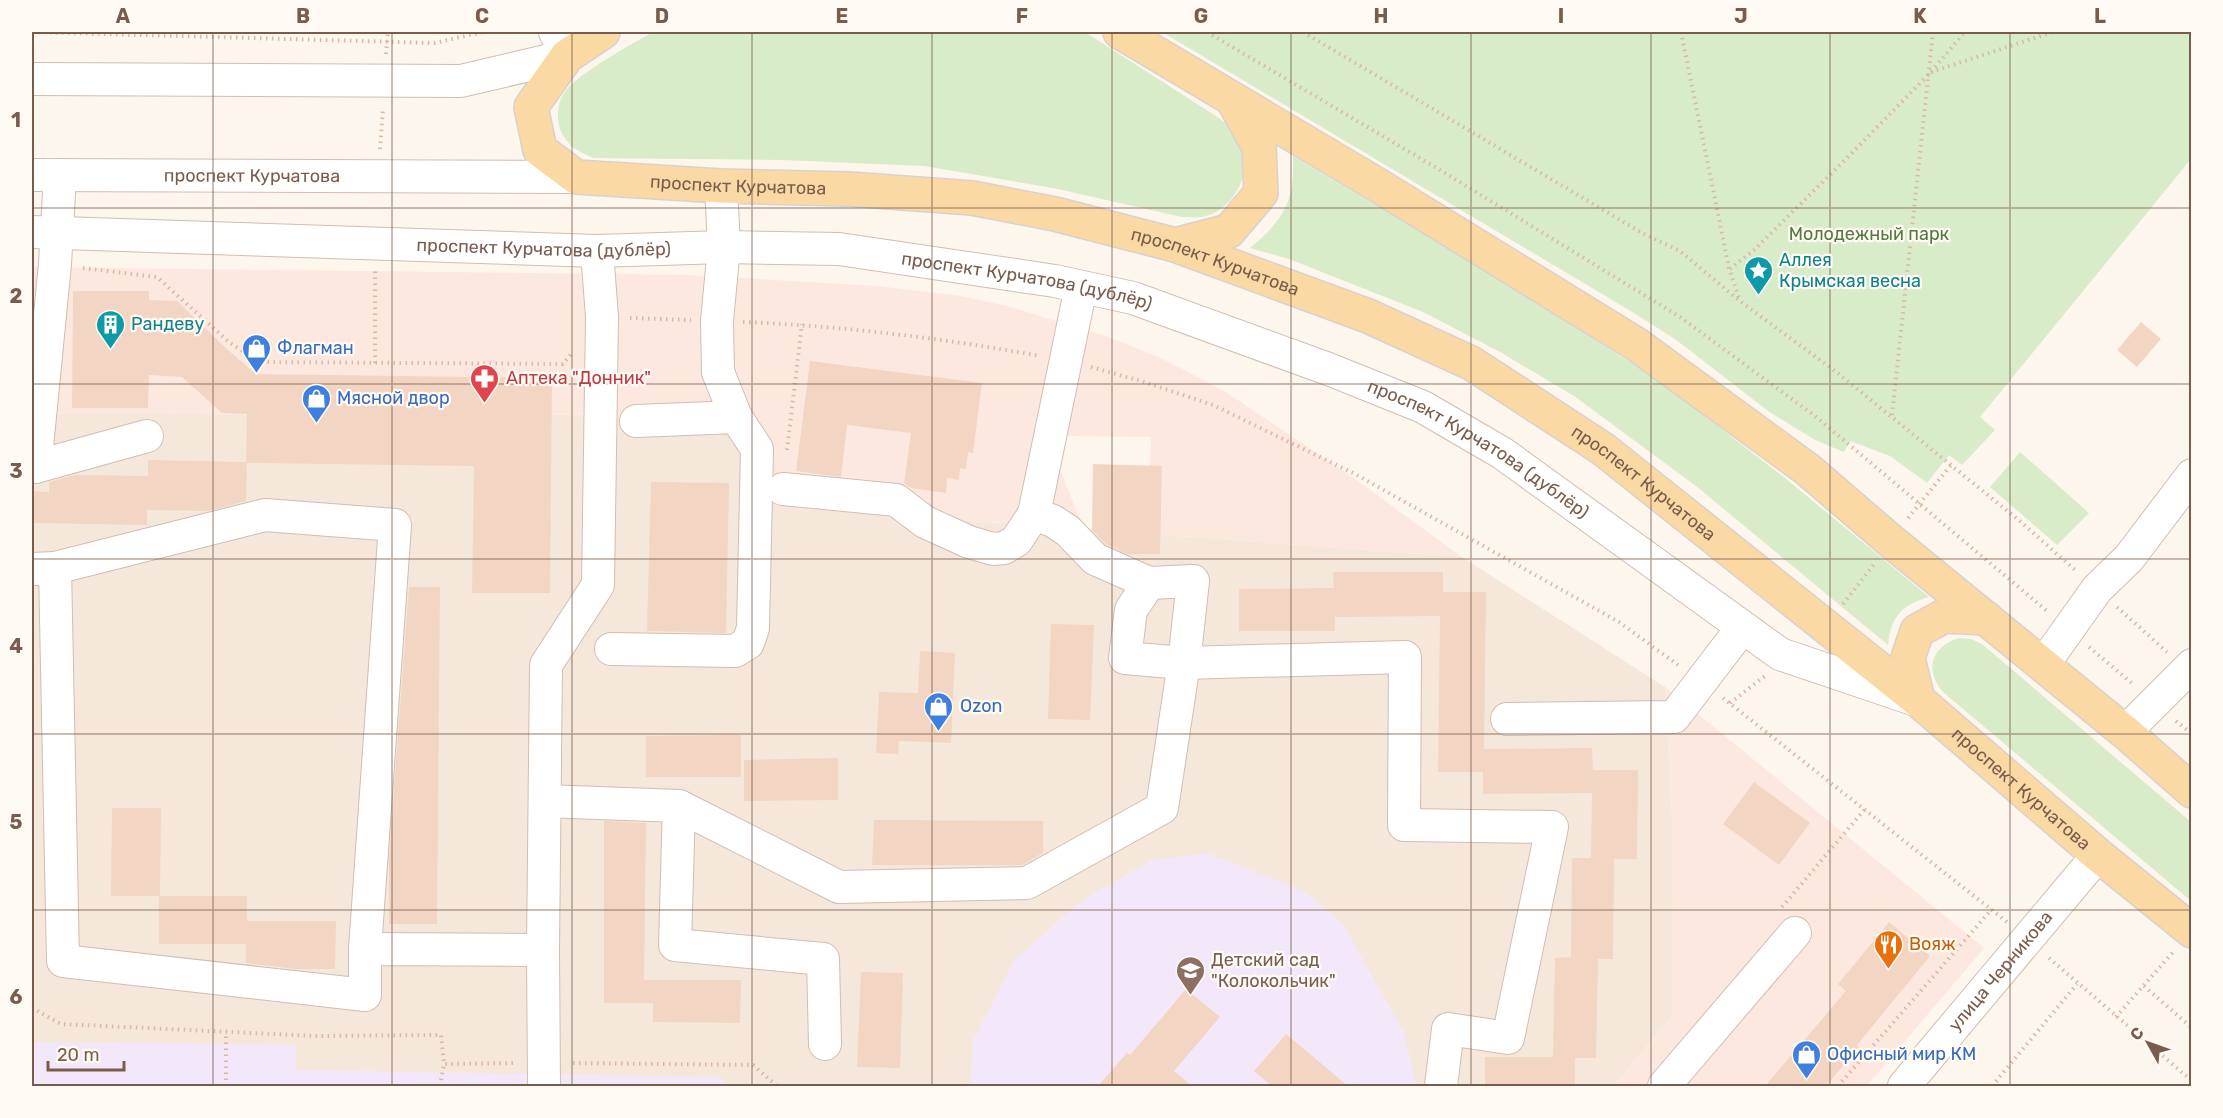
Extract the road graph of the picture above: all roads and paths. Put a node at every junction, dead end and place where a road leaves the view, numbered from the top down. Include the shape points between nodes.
1 (32, 32) edge
2 (483, 32) edge
3 (603, 32) edge
4 (1120, 32) edge
5 (1303, 32) edge
6 (1681, 32) edge
7 (1928, 32) edge
8 (1933, 32) edge
9 (1964, 32) edge
10 (2053, 32) edge
11 (1932, 38) junction
12 (561, 44) edge
13 (1928, 73) junction
14 (32, 79) edge
15 (1231, 97) junction
16 (46, 175) edge
17 (576, 177) junction
18 (721, 186) junction
19 (44, 232) edge
20 (1175, 245) junction
21 (724, 247) junction
22 (597, 251) junction
23 (55, 264) junction
24 (1730, 268) junction
25 (1082, 287) junction
26 (1741, 302) junction
27 (602, 317) junction
28 (717, 321) junction
29 (802, 324) junction
30 (1066, 361) junction
31 (1892, 416) junction
32 (736, 417) junction
33 (636, 422) dead end
34 (147, 436) dead end
35 (1951, 465) junction
36 (33, 467) edge
37 (2192, 475) edge
38 (783, 489) joint
39 (1034, 514) junction
40 (1892, 542) junction
41 (43, 568) edge
42 (1149, 583) junction
43 (2097, 589) junction
44 (1986, 618) junction
45 (1826, 625) junction
46 (1742, 628) junction
47 (611, 649) dead end
48 (1789, 658) junction
49 (1184, 663) junction
50 (2043, 665) junction
51 (2189, 667) edge
52 (1701, 681) junction
53 (1918, 700) junction
54 (1730, 703) junction
55 (1507, 719) dead end
56 (2125, 732) junction
57 (2192, 791) edge
58 (545, 801) junction
59 (679, 806) junction
60 (2105, 860) junction
61 (2191, 931) edge
62 (1795, 933) dead end
63 (365, 949) junction
64 (2039, 949) junction
65 (543, 950) junction
66 (2078, 984) junction
67 (2144, 986) junction
68 (32, 1008) edge
69 (2116, 1017) junction
70 (2192, 1028) edge
71 (226, 1032) junction
72 (825, 1044) dead end
73 (444, 1064) junction
74 (543, 1075) edge
75 (2192, 1081) edge
76 (226, 1086) edge
77 (440, 1086) edge
78 (777, 1086) edge
79 (1441, 1086) edge
80 (1664, 1086) edge
81 (1838, 1086) edge
82 (1904, 1086) edge
83 (1925, 1086) edge
84 (1992, 1086) edge

1 - 2 path via 434,43
3 - 12 main road
4 - 15 main road
5 - 26 path via 1642,233 1680,251
6 - 24 path
7 - 11 path
8 - 11 path
9 - 13 path
10 - 13 path
11 - 13 path
12 - 14 street via 460,81
12 - 17 main road via 531,107 540,150
13 - 24 path
13 - 31 path
15 - 20 main road via 1259,147 1261,194 1229,231
15 - 40 main road via 1636,344 1807,469
16 - 17 street, проспект Курчатова
16 - 19 street
17 - 18 main road, проспект Курчатова
18 - 20 main road, проспект Курчатова via 849,189 972,198 1055,214
18 - 21 street
19 - 22 street, проспект Курчатова (дублёр)
19 - 23 street
20 - 45 main road, проспект Курчатова via 1368,316 1470,363 1603,449
21 - 22 street, проспект Курчатова (дублёр)
21 - 25 street, проспект Курчатова (дублёр) via 839,249
21 - 28 street
22 - 27 street
23 - 27 path via 157,278 230,343 260,362 563,364
23 - 36 street
24 - 26 path
25 - 30 street
25 - 46 street, проспект Курчатова (дублёр) via 1133,298 1423,407 1502,453
26 - 31 path
27 - 28 path
27 - 58 street via 598,585 546,665
28 - 29 path
28 - 32 street via 718,372
29 - 30 path via 962,342
29 - 38 path
30 - 39 street
30 - 52 path via 1213,405 1355,474 1619,622
31 - 35 path
32 - 33 street
32 - 47 street via 758,448 753,628 748,643 735,651
34 - 36 street
35 - 40 path
35 - 43 path
37 - 43 street via 2129,558
38 - 39 street via 896,500 925,522 993,549 1016,541
39 - 42 street via 1068,531 1095,559
40 - 44 main road
40 - 45 path
41 - 63 street via 63,961 365,995
41 - 63 street via 265,515 395,525
42 - 49 street via 1193,581
42 - 49 street via 1131,610 1125,657
43 - 50 street
43 - 51 path
44 - 50 main road
44 - 53 main road via 1944,616 1917,631 1908,658
45 - 53 main road, проспект Курчатова
46 - 48 street, проспект Курчатова (дублёр)
46 - 52 street
48 - 53 street, проспект Курчатова (дублёр)
48 - 54 path
49 - 59 street via 1162,808 1027,883 839,887
49 - 79 street via 1405,657 1404,825 1552,827 1508,1038 1448,1029
50 - 56 main road
51 - 56 street
52 - 54 path
52 - 55 street via 1674,717
53 - 60 main road, проспект Курчатова
54 - 81 path via 1992,909
56 - 57 main road
58 - 59 street
58 - 65 street
59 - 72 street via 675,945 823,959
60 - 61 main road, проспект Курчатова
60 - 64 street, улица Черникова
60 - 82 street, улица Черникова
61 - 67 path
62 - 80 street
63 - 65 street
64 - 66 path
64 - 83 street, улица Черникова
65 - 74 street
66 - 69 path
66 - 84 path
67 - 69 path
67 - 70 path
68 - 71 path via 61,1024
69 - 75 path
71 - 73 path via 441,1035
71 - 76 path
73 - 74 path
73 - 77 path
74 - 78 path via 753,1065

